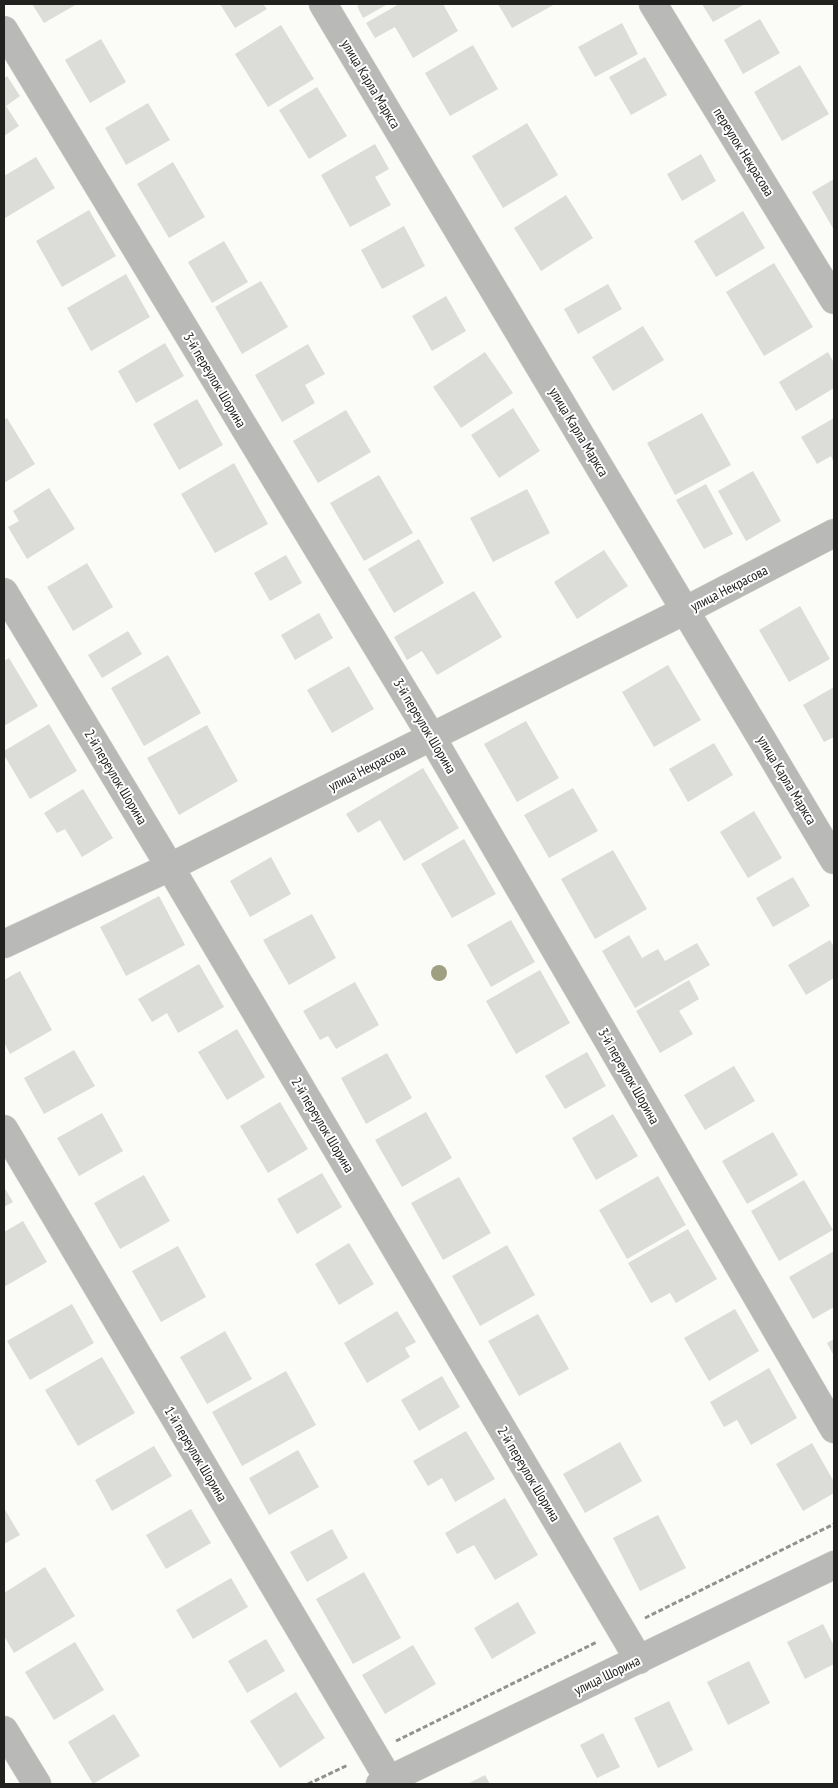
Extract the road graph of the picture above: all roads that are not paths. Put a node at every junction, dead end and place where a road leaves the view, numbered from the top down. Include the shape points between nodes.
1 (323, 4) edge
2 (653, 4) edge
3 (4, 30) edge
4 (834, 300) edge
5 (834, 534) edge
6 (4, 592) edge
7 (686, 610) junction
8 (431, 736) junction
9 (834, 860) edge
10 (170, 867) junction
11 (4, 944) edge
12 (4, 1129) edge
13 (834, 1429) edge
14 (834, 1565) edge
15 (639, 1660) junction
16 (4, 1730) edge
17 (384, 1782) edge
18 (37, 1784) edge

1 - 7 street, улица Карла Маркса
2 - 4 street, переулок Некрасова
3 - 8 street, 3-й переулок Шорина
5 - 7 street, улица Некрасова
6 - 10 street, 2-й переулок Шорина
7 - 8 street, улица Некрасова
7 - 9 street, улица Карла Маркса
8 - 10 street, улица Некрасова
8 - 13 street, 3-й переулок Шорина
10 - 11 street, улица Некрасова
10 - 15 street, 2-й переулок Шорина
12 - 17 street, 1-й переулок Шорина via 373,1752
14 - 15 street, улица Шорина
15 - 17 street, улица Шорина
16 - 18 street

